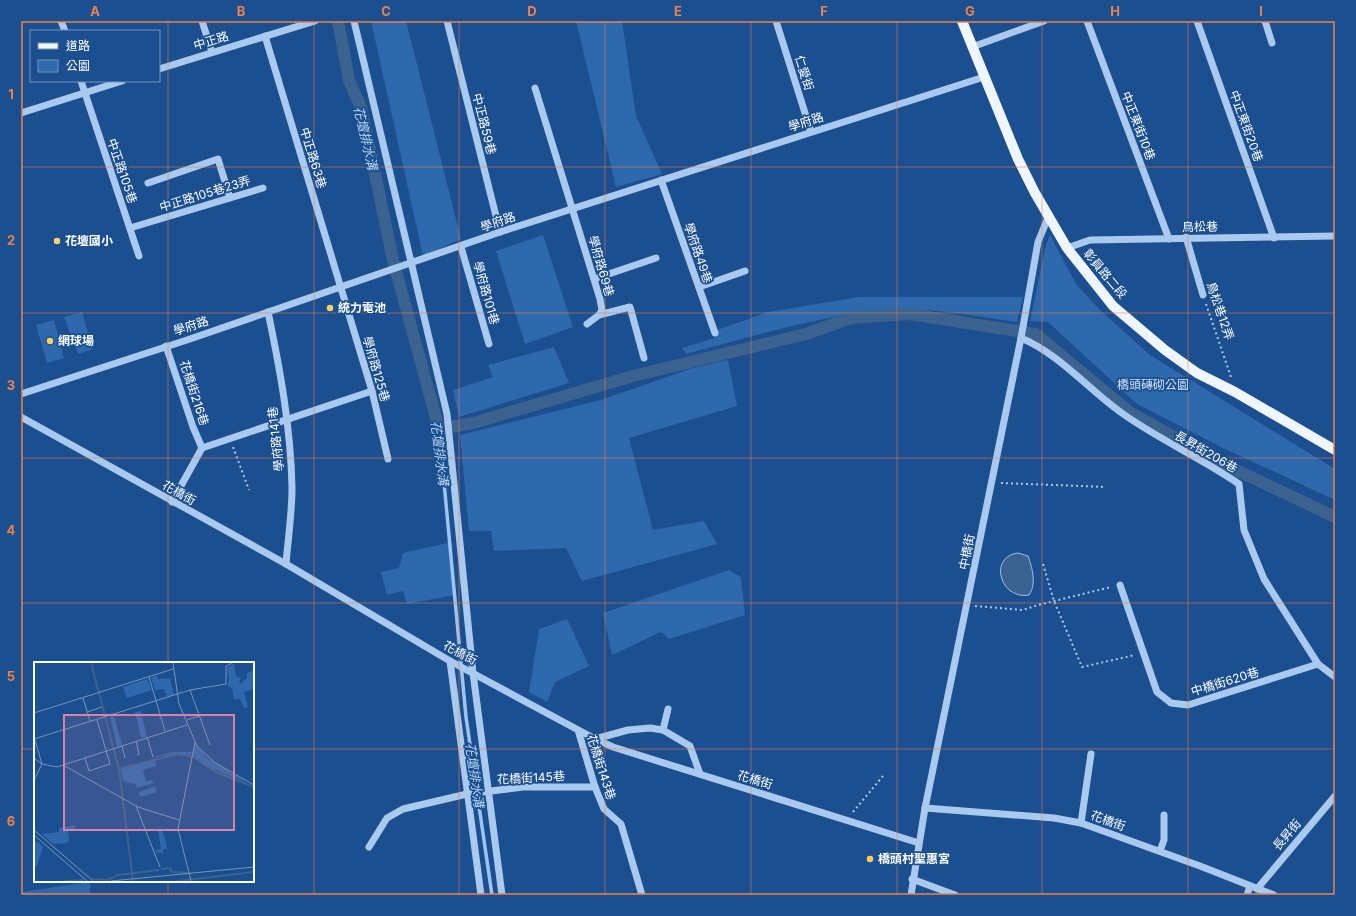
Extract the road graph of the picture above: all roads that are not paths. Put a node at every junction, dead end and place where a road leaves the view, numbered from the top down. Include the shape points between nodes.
1 (202, 21) edge
2 (315, 21) edge
3 (354, 21) edge
4 (447, 21) edge
5 (776, 21) edge
6 (962, 21) edge
7 (1044, 21) edge
8 (1087, 21) edge
9 (1197, 21) edge
10 (1264, 21) edge
11 (265, 36) junction
12 (1272, 44) dead end
13 (972, 47) junction
14 (212, 52) junction
15 (160, 69) edge
16 (984, 77) junction
17 (81, 82) edge
18 (119, 82) edge
19 (535, 88) dead end
20 (84, 93) junction
21 (21, 113) edge
22 (811, 132) junction
23 (661, 180) junction
24 (148, 183) dead end
25 (263, 188) dead end
26 (230, 198) junction
27 (572, 209) junction
28 (1049, 215) junction
29 (130, 228) junction
30 (500, 232) junction
31 (1335, 236) edge
32 (1186, 237) junction
33 (1274, 238) junction
34 (1168, 239) junction
35 (461, 247) junction
36 (1067, 248) junction
37 (139, 256) dead end
38 (656, 258) dead end
39 (412, 263) junction
40 (745, 271) dead end
41 (594, 279) junction
42 (341, 286) junction
43 (699, 287) junction
44 (1203, 295) road end
45 (268, 312) junction
46 (599, 315) junction
47 (587, 324) dead end
48 (714, 333) dead end
49 (1022, 338) junction
50 (489, 344) dead end
51 (166, 346) junction
52 (644, 358) dead end
53 (372, 390) junction
54 (21, 394) edge
55 (21, 417) edge
56 (286, 421) junction
57 (202, 448) junction
58 (1335, 450) edge
59 (388, 459) dead end
60 (172, 502) junction
61 (286, 564) junction
62 (1120, 585) road end
63 (450, 661) junction
64 (1318, 664) junction
65 (473, 672) junction
66 (1335, 677) edge
67 (668, 709) dead end
68 (578, 730) junction
69 (663, 730) junction
70 (595, 739) junction
71 (1091, 754) dead end
72 (700, 774) junction
73 (594, 787) junction
74 (488, 792) junction
75 (467, 794) junction
76 (1335, 796) edge
77 (925, 808) junction
78 (1164, 815) dead end
79 (1080, 823) junction
80 (919, 843) junction
81 (369, 847) dead end
82 (1160, 851) junction
83 (912, 879) junction
84 (1253, 888) junction
85 (481, 895) edge
86 (502, 895) edge
87 (642, 895) edge
88 (911, 895) edge
89 (955, 895) edge
90 (1247, 895) edge
91 (1274, 895) edge

1 - 14 street
2 - 11 street, 中正路
3 - 39 street
4 - 30 street, 中正路59巷
5 - 22 street, 仁愛街
6 - 13 main road, 彰員路二段
7 - 13 street
8 - 34 street, 中正東街10巷
9 - 33 street, 中正東街20巷
10 - 12 street
11 - 14 street, 中正路
11 - 42 street, 中正路63巷
13 - 16 main road, 彰員路二段
14 - 15 street, 中正路
16 - 22 street, 學府路
16 - 28 main road, 彰員路二段 via 1018,159
17 - 20 street, 中正路105巷
18 - 20 street
19 - 27 street, 學府路69巷
20 - 21 street
20 - 29 street, 中正路105巷
22 - 23 street, 學府路
23 - 27 street, 學府路
23 - 43 street, 學府路49巷
24 - 26 street via 218,159
25 - 26 street, 中正路105巷23弄
26 - 29 street, 中正路105巷23弄
27 - 30 street, 學府路
27 - 41 street, 學府路69巷
28 - 36 main road, 彰員路二段
28 - 49 street, 中橋街 via 1038,242
29 - 37 street, 中正路105巷
30 - 35 street, 學府路
31 - 33 street, 鳥松巷
32 - 33 street, 鳥松巷
32 - 34 street, 鳥松巷
32 - 44 street, 鳥松巷12弄
34 - 36 street, 鳥松巷 via 1090,240
35 - 39 street, 學府路
35 - 50 street, 學府路101巷
36 - 58 main road, 彰員路二段 via 1113,306 1165,350 1197,373
38 - 41 street
39 - 42 street, 學府路
39 - 65 street via 447,414
40 - 43 street
41 - 46 street, 學府路69巷 via 602,310
42 - 45 street, 學府路
42 - 53 street, 學府路125巷
43 - 48 street, 學府路49巷
45 - 51 street, 學府路
45 - 56 street, 學府路141巷 via 276,347
46 - 47 street, 學府路69巷
46 - 52 street via 630,307
49 - 64 street, 長昇街206巷 via 1040,346 1119,411 1162,440 1239,484 1244,530 1264,579
49 - 77 street, 中橋街
51 - 54 street, 學府路
51 - 57 street, 花橋街216巷
53 - 56 street
53 - 59 street, 學府路125巷
55 - 60 street, 花橋街
56 - 57 street
56 - 61 street, 學府路141巷 via 292,488
57 - 60 street
60 - 61 street, 花橋街
61 - 63 street, 花橋街
62 - 64 street, 中橋街620巷 via 1157,692 1171,703 1188,705
63 - 65 street, 花橋街
63 - 75 street
64 - 66 street, 長昇街206巷
65 - 68 street, 花橋街
65 - 74 street
67 - 69 street
68 - 70 street, 花橋街
68 - 73 street, 花橋街143巷
69 - 70 street via 628,730
69 - 72 street via 690,746
70 - 72 street, 花橋街
71 - 79 street
72 - 80 street, 花橋街
73 - 74 street, 花橋街145巷 via 523,787
73 - 87 street, 花橋街143巷 via 604,809 621,824
74 - 75 street, 花橋街145巷
74 - 86 street
75 - 81 street, 花橋街145巷 via 403,809 387,818
75 - 85 street
76 - 84 street, 長昇街
77 - 79 street, 花橋街 via 1054,818
77 - 80 street, 中橋街
78 - 82 street via 1164,840
79 - 82 street, 花橋街
80 - 83 street, 中橋街
82 - 84 street, 花橋街
83 - 88 street, 中橋街
83 - 89 street
84 - 90 street
84 - 91 street, 花橋街

